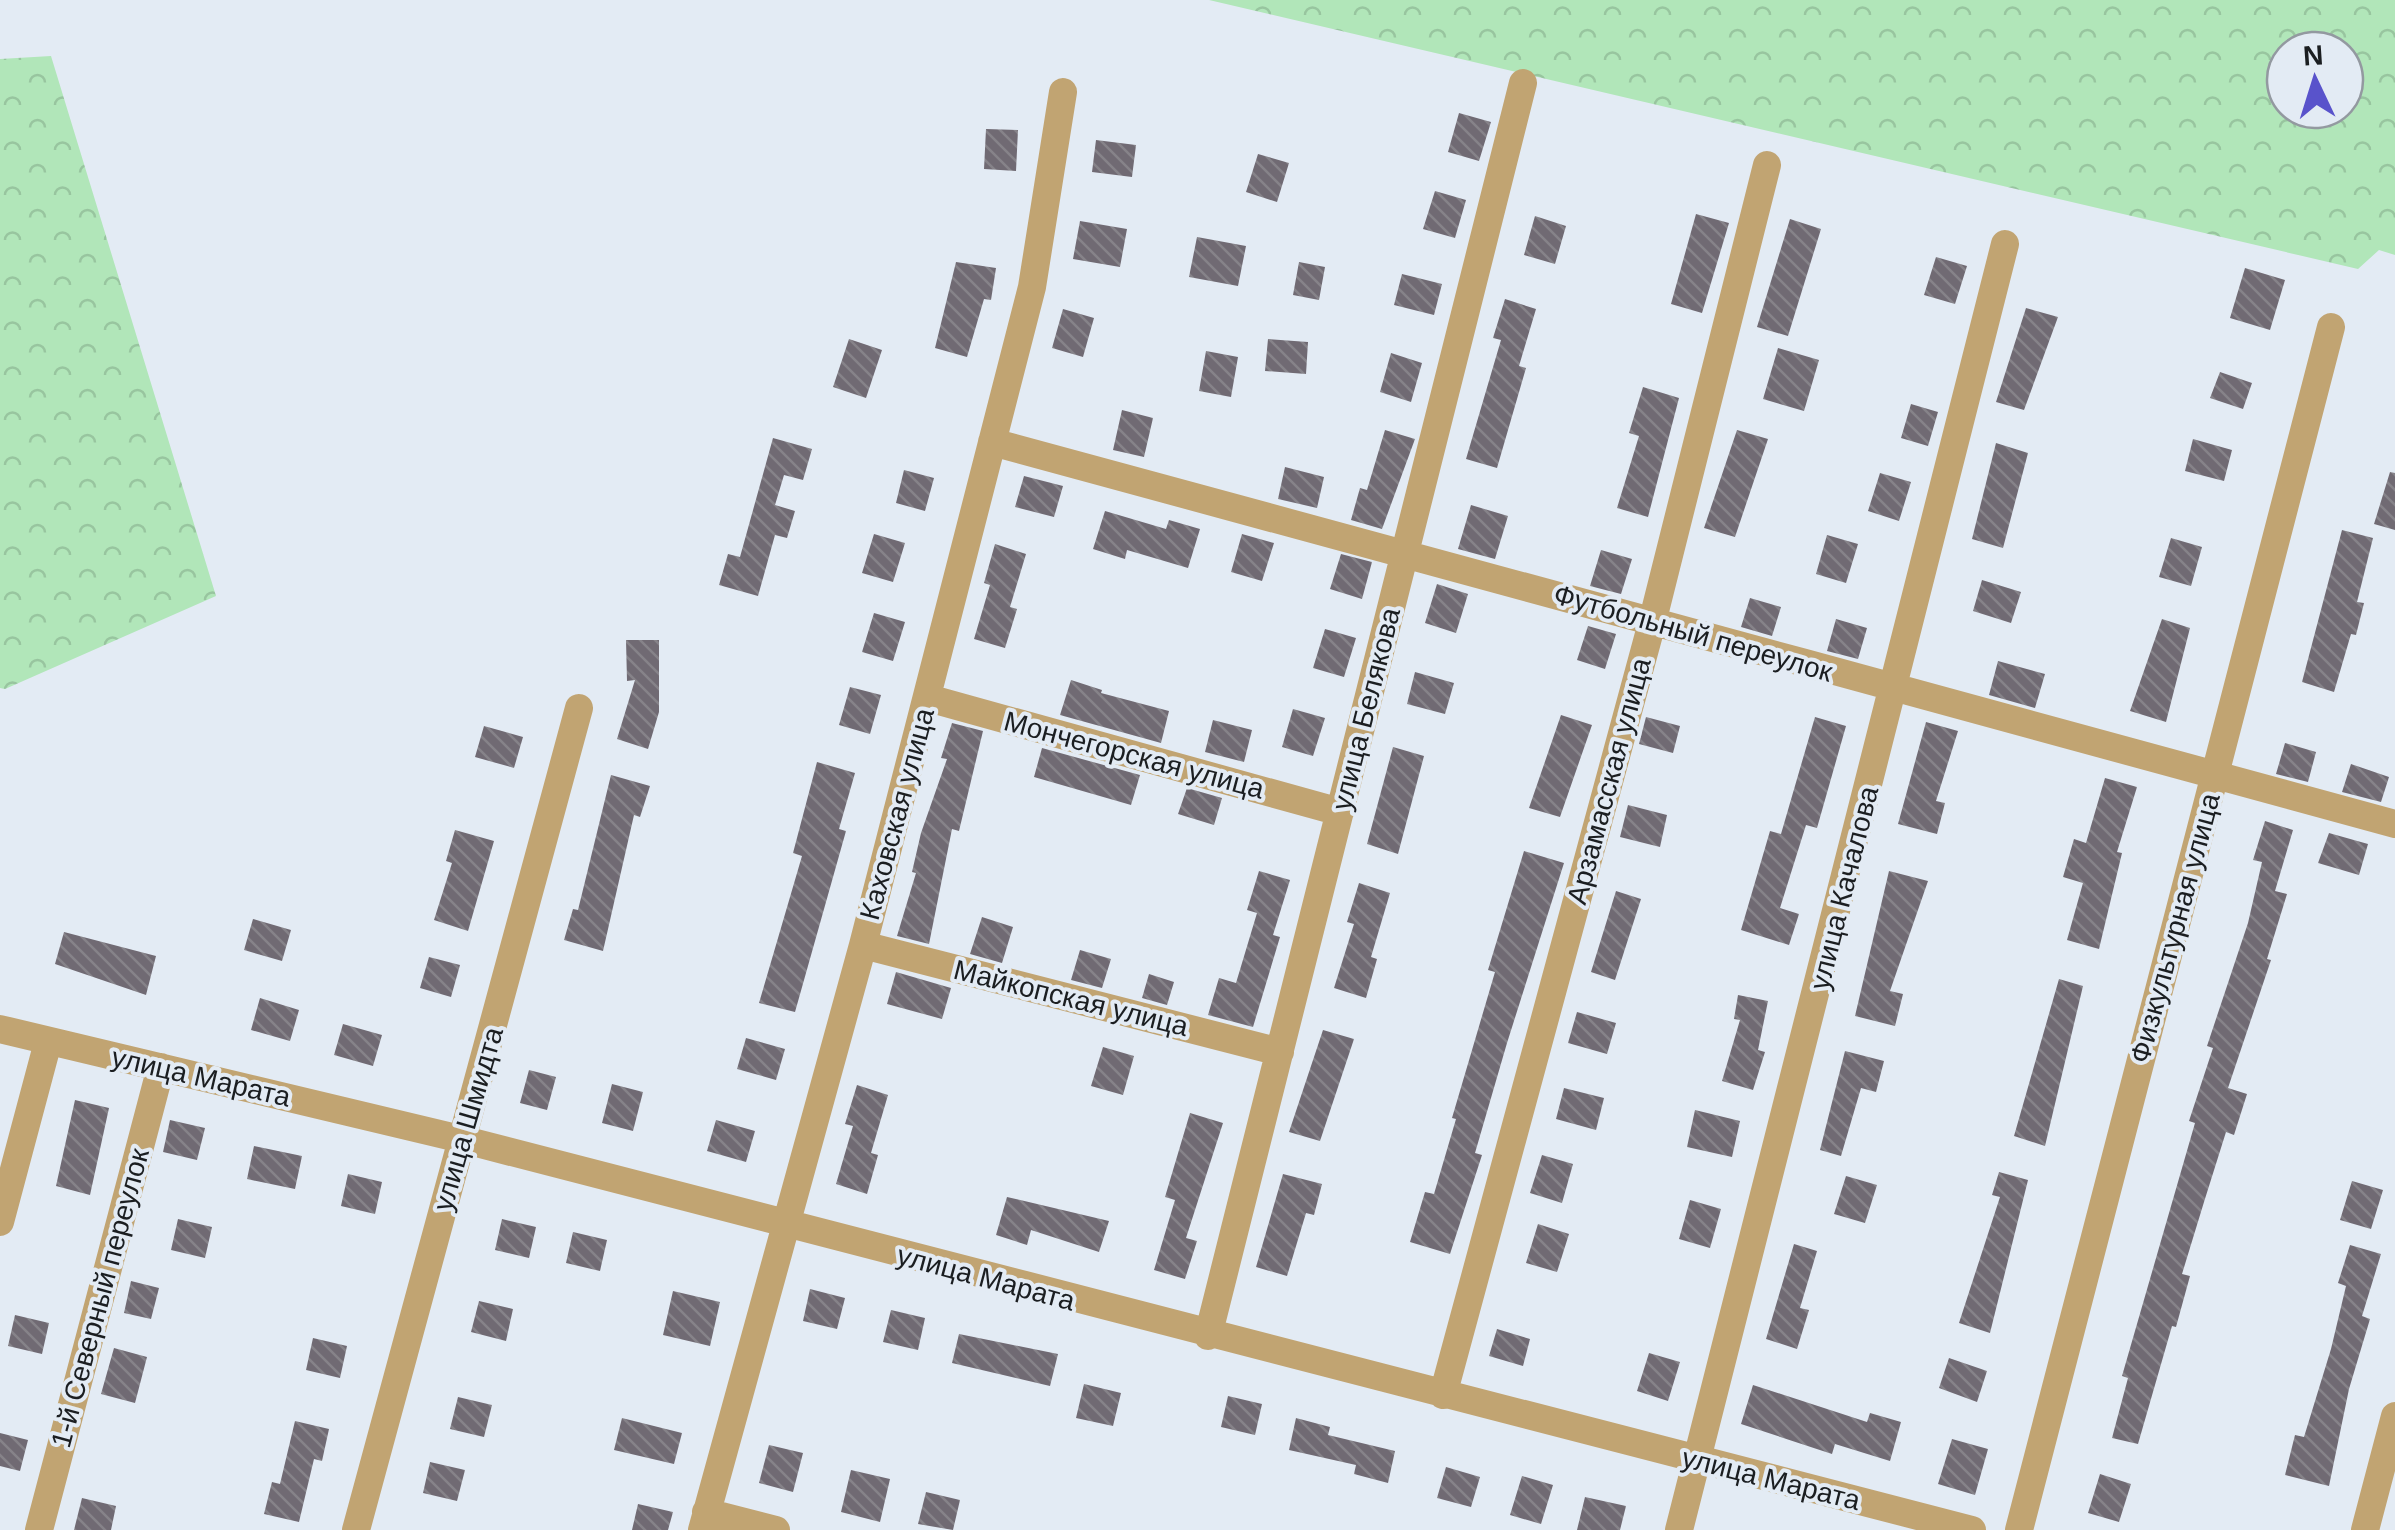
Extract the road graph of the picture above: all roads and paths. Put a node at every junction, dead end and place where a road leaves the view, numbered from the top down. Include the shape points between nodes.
1 (1522, 83) dead end
2 (1063, 92) dead end
3 (1768, 165) dead end
4 (2005, 244) dead end
5 (2331, 327) dead end
6 (992, 442) junction
7 (1405, 551) junction
8 (1652, 622) junction
9 (1895, 690) junction
10 (928, 698) junction
11 (579, 708) dead end
12 (2214, 776) junction
13 (1340, 812) junction
14 (2395, 824) edge
15 (862, 945) junction
16 (0, 1029) edge
17 (48, 1042) junction
18 (1280, 1052) junction
19 (161, 1067) junction
20 (461, 1139) junction
21 (0, 1222) edge
22 (782, 1224) junction
23 (1208, 1336) junction
24 (1443, 1395) junction
25 (2395, 1416) edge
26 (1697, 1460) junction
27 (704, 1521) edge
28 (39, 1530) edge
29 (356, 1530) edge
30 (776, 1530) edge
31 (1679, 1530) edge
32 (1972, 1530) edge
33 (2019, 1530) edge
34 (2365, 1530) edge

1 - 7 street, улица Белякова
2 - 6 street, Каховская улица via 1032,287
3 - 8 street, Арзамасская улица
4 - 9 street, улица Качалова
5 - 12 street, Физкультурная улица
6 - 7 street, Футбольный переулок
6 - 10 street, Каховская улица
7 - 8 street, Футбольный переулок
7 - 13 street, улица Белякова
8 - 9 street, Футбольный переулок
8 - 24 street, Арзамасская улица
9 - 12 street, Футбольный переулок
9 - 26 street, улица Качалова
10 - 13 street, Мончегорская улица
10 - 15 street, Каховская улица
11 - 20 street, улица Шмидта
12 - 14 street, Футбольный переулок
12 - 33 street, Физкультурная улица
13 - 18 street, улица Белякова
15 - 18 street, Майкопская улица
15 - 22 street, Каховская улица
16 - 17 street, улица Марата
17 - 19 street, улица Марата
17 - 21 street
18 - 23 street, улица Белякова
19 - 20 street, улица Марата
19 - 28 street, 1-й Северный переулок
20 - 22 street, улица Марата
20 - 29 street, улица Шмидта
22 - 23 street, улица Марата
22 - 27 street, Каховская улица
23 - 24 street, улица Марата
24 - 26 street, улица Марата
25 - 34 street
26 - 31 street, улица Качалова
26 - 32 street, улица Марата
27 - 30 street

